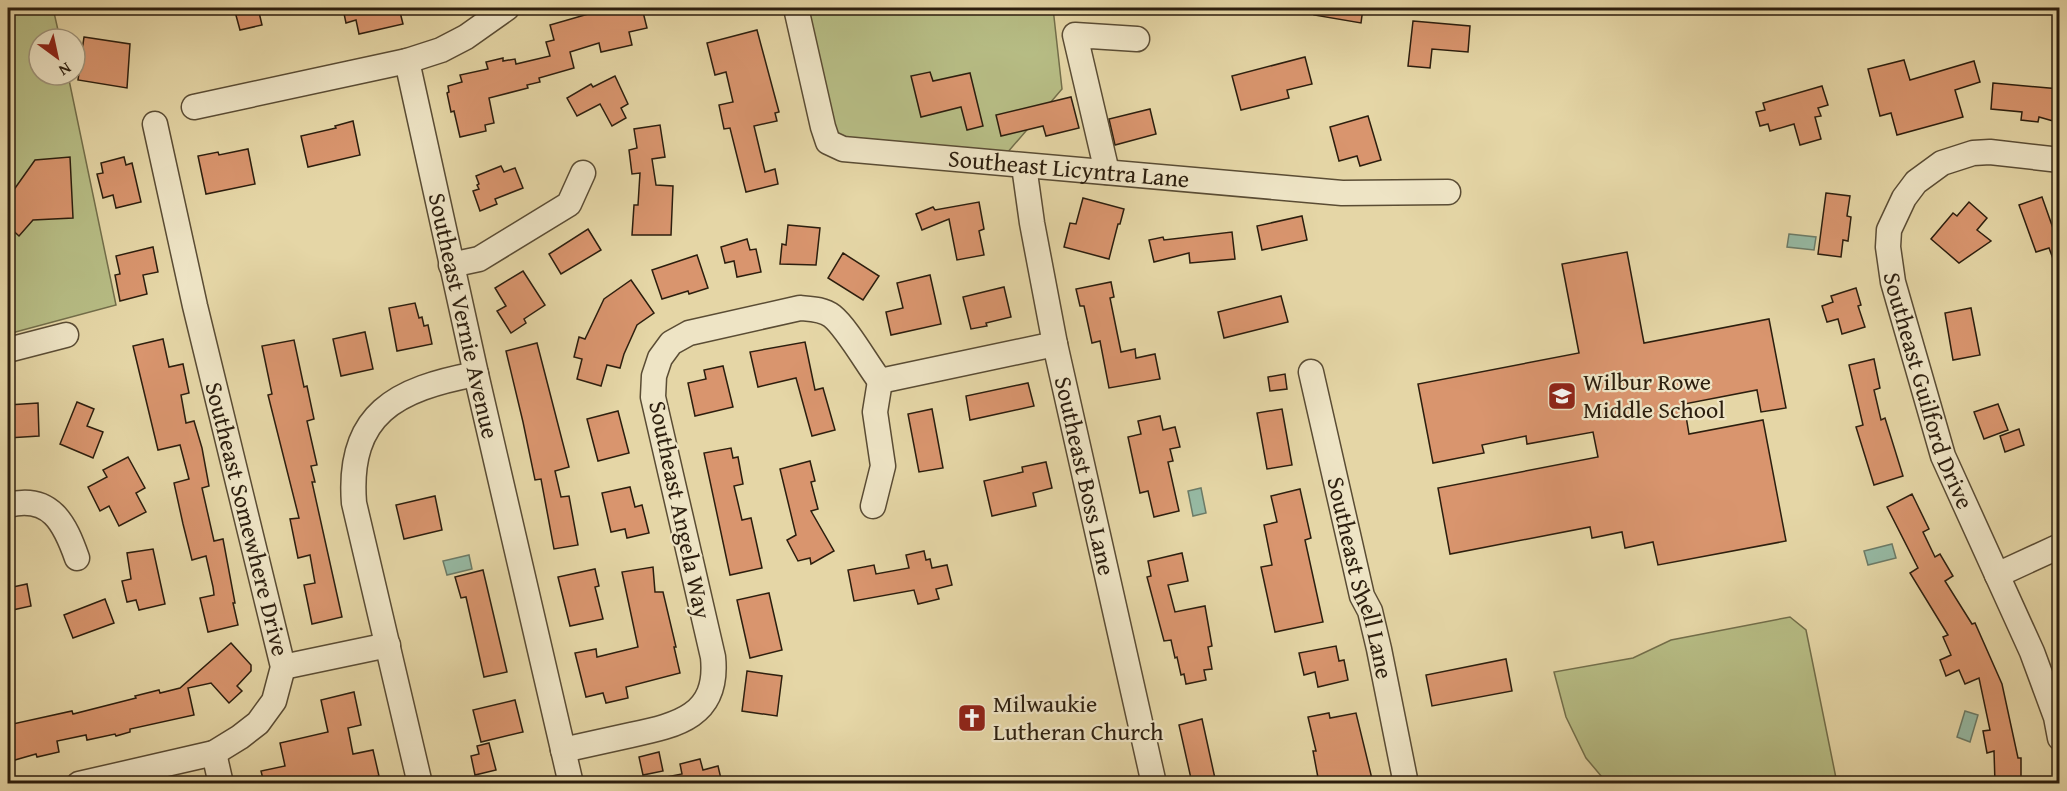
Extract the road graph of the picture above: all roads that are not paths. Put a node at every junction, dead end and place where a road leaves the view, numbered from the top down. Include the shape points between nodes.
1 (507, 8) edge
2 (796, 8) edge
3 (1137, 39) dead end
4 (407, 61) junction
5 (194, 107) dead end
6 (156, 124) dead end
7 (2060, 160) edge
8 (1024, 166) junction
9 (1107, 172) junction
10 (583, 173) dead end
11 (1448, 192) dead end
12 (452, 265) junction
13 (66, 335) dead end
14 (1055, 344) junction
15 (8, 350) edge
16 (1311, 372) dead end
17 (476, 374) junction
18 (880, 381) junction
19 (8, 505) edge
20 (873, 506) dead end
21 (2060, 546) edge
22 (77, 558) dead end
23 (1997, 575) junction
24 (388, 645) junction
25 (283, 667) junction
26 (2060, 738) edge
27 (563, 750) junction
28 (214, 753) junction
29 (79, 783) edge
30 (220, 783) edge
31 (420, 783) edge
32 (571, 783) edge
33 (1154, 783) edge
34 (1406, 783) edge

1 - 4 street via 441,51
2 - 8 street, Southeast Licyntra Lane via 828,141 843,149
3 - 9 street via 1075,35
4 - 5 street
4 - 12 street, Southeast Vernie Avenue
6 - 25 street, Southeast Somewhere Drive via 195,306
7 - 23 street, Southeast Guilford Drive via 1990,152 1959,156 1916,182 1889,230 1893,282 1943,456
8 - 9 street, Southeast Licyntra Lane
8 - 14 street, Southeast Boss Lane
9 - 11 street, Southeast Licyntra Lane via 1342,193
10 - 12 street via 569,204 479,258
12 - 17 street, Southeast Vernie Avenue
13 - 15 street
14 - 18 street
14 - 33 street, Southeast Boss Lane
16 - 34 street, Southeast Shell Lane via 1362,596 1370,611 1379,649
17 - 24 street via 422,386 400,397 381,411 364,432 356,456 354,503
17 - 27 street, Southeast Vernie Avenue
18 - 20 street via 875,412 883,466
18 - 27 street, Southeast Angela Way via 842,326 816,309 800,308 688,333 671,343 660,358 653,397 715,675 702,705 680,723
19 - 22 street via 32,504 49,509 61,520
21 - 23 street
23 - 26 street, Southeast Guilford Drive via 2045,685
24 - 25 street
24 - 31 street
25 - 28 street, Southeast Somewhere Drive via 274,702 258,723
27 - 32 street, Southeast Vernie Avenue
28 - 29 street, Southeast Somewhere Drive
28 - 30 street

